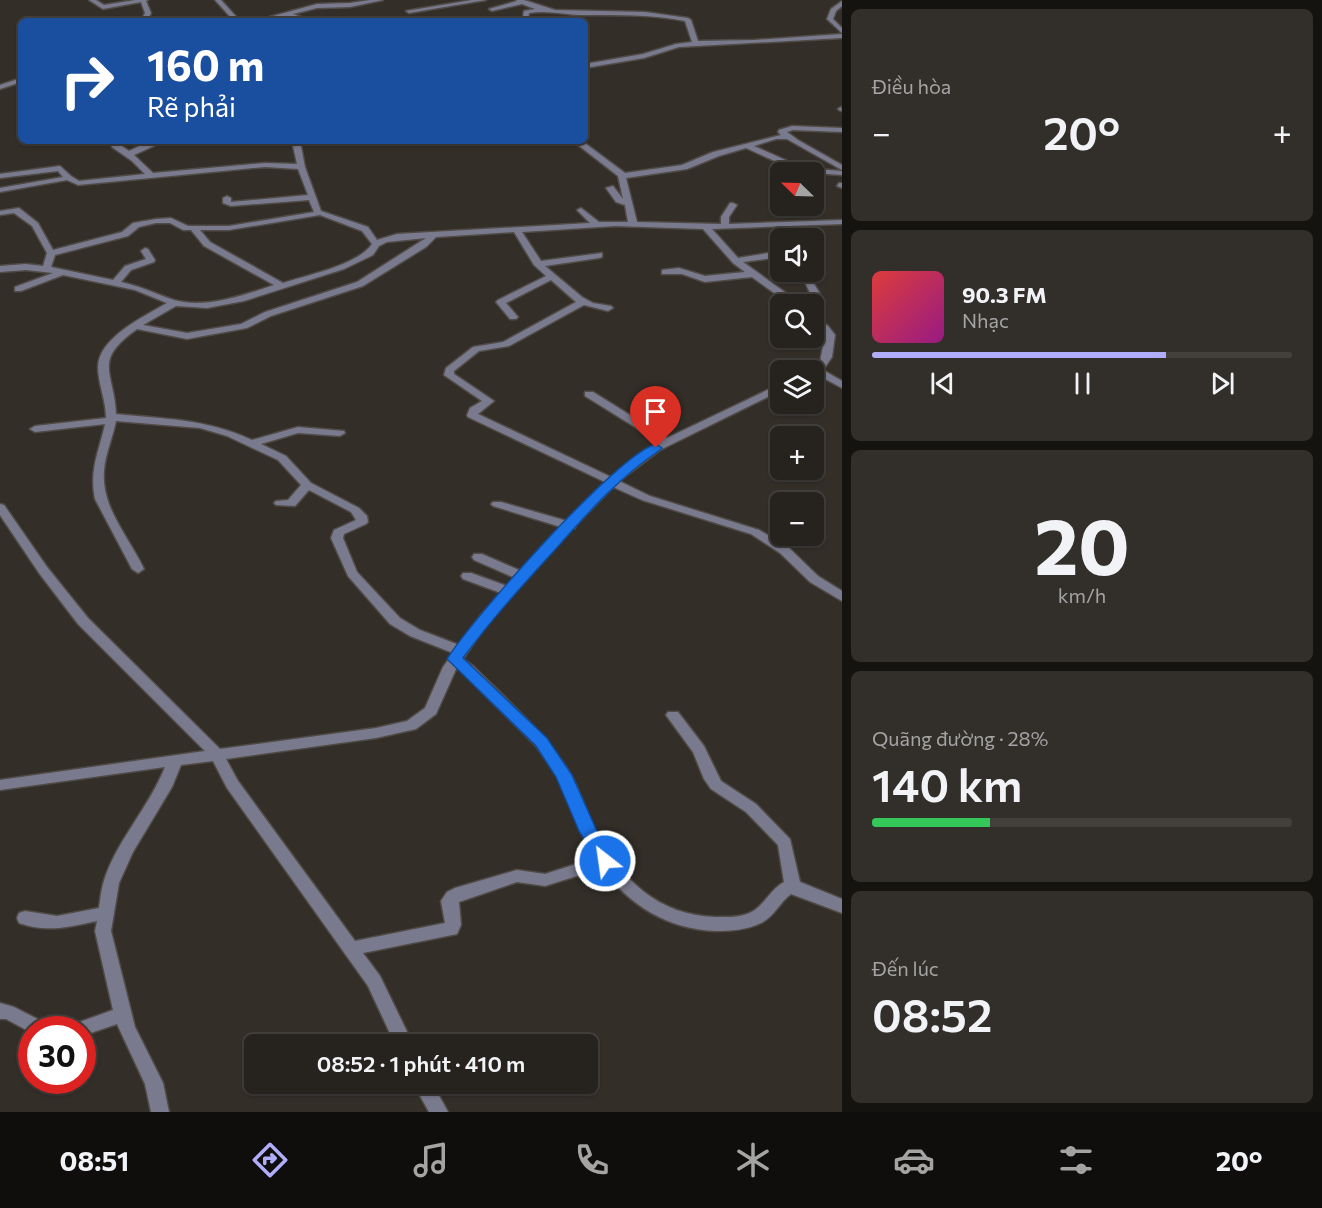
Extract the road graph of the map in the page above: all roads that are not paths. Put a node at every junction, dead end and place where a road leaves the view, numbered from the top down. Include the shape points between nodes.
1 (92, 0) edge
2 (144, 0) edge
3 (218, 0) edge
4 (380, 0) edge
5 (483, 0) edge
6 (521, 1) edge
7 (842, 3) edge
8 (352, 4) junction
9 (545, 8) junction
10 (492, 9) dead end
11 (366, 11) dead end
12 (409, 11) dead end
13 (286, 14) junction
14 (146, 18) edge
15 (234, 18) edge
16 (270, 18) edge
17 (299, 18) edge
18 (526, 18) edge
19 (842, 18) edge
20 (830, 19) junction
21 (842, 31) edge
22 (842, 36) edge
23 (696, 43) junction
24 (588, 65) edge
25 (18, 81) edge
26 (0, 87) edge
27 (842, 130) edge
28 (787, 137) junction
29 (118, 144) edge
30 (151, 144) edge
31 (297, 144) edge
32 (581, 144) edge
33 (746, 145) junction
34 (129, 154) junction
35 (301, 167) junction
36 (842, 168) edge
37 (842, 173) edge
38 (0, 176) edge
39 (151, 176) junction
40 (622, 176) junction
41 (68, 178) junction
42 (610, 188) dead end
43 (0, 190) edge
44 (312, 197) junction
45 (227, 198) dead end
46 (629, 204) junction
47 (733, 205) dead end
48 (581, 210) dead end
49 (0, 213) edge
50 (320, 213) junction
51 (842, 222) edge
52 (633, 224) junction
53 (597, 225) junction
54 (705, 227) junction
55 (725, 227) junction
56 (194, 229) junction
57 (517, 230) junction
58 (368, 231) junction
59 (435, 234) junction
60 (397, 237) junction
61 (376, 244) junction
62 (145, 251) dead end
63 (51, 253) junction
64 (599, 255) dead end
65 (770, 256) edge
66 (736, 261) junction
67 (537, 263) junction
68 (0, 269) edge
69 (46, 270) junction
70 (665, 272) dead end
71 (63, 273) junction
72 (754, 274) junction
73 (551, 277) junction
74 (115, 283) junction
75 (282, 286) junction
76 (18, 289) dead end
77 (781, 294) edge
78 (582, 300) junction
79 (174, 303) junction
80 (608, 308) dead end
81 (513, 317) dead end
82 (135, 326) junction
83 (824, 327) edge
84 (824, 364) edge
85 (824, 376) edge
86 (842, 385) edge
87 (770, 392) edge
88 (589, 394) dead end
89 (111, 418) junction
90 (34, 429) dead end
91 (340, 433) dead end
92 (666, 442) junction
93 (252, 443) junction
94 (611, 482) junction
95 (307, 485) junction
96 (280, 503) dead end
97 (497, 504) dead end
98 (0, 507) edge
99 (571, 526) junction
100 (478, 556) dead end
101 (138, 569) dead end
102 (467, 576) dead end
103 (522, 576) junction
104 (509, 591) junction
105 (842, 597) edge
106 (457, 655) junction
107 (673, 715) dead end
108 (217, 755) junction
109 (176, 760) junction
110 (0, 785) edge
111 (605, 861) junction
112 (793, 887) junction
113 (842, 906) edge
114 (105, 913) junction
115 (25, 918) dead end
116 (351, 949) junction
117 (0, 1011) edge
118 (123, 1014) junction
119 (18, 1017) edge
120 (96, 1023) edge
121 (399, 1034) edge
122 (428, 1094) edge
123 (160, 1112) edge
124 (439, 1112) edge

1 - 2 street via 103,7
2 - 14 street
3 - 15 street
4 - 8 street
5 - 12 street
6 - 9 street
6 - 10 street
7 - 20 street
8 - 11 street
8 - 13 street via 323,5
9 - 18 street via 526,12
9 - 23 street via 574,14 649,14 688,20
13 - 16 street
13 - 17 street
19 - 20 street
20 - 21 street
22 - 23 street
23 - 24 street
25 - 26 street
27 - 28 street via 792,128 782,132
28 - 33 street
28 - 36 street
29 - 34 street
30 - 34 street
31 - 35 street
32 - 40 street
33 - 37 street via 802,170
33 - 40 street via 684,167
34 - 39 street
35 - 39 street via 265,165
35 - 44 street
38 - 41 street via 58,168
39 - 41 street via 78,183
40 - 46 street
41 - 43 street
42 - 46 street via 618,200
44 - 45 street via 231,204
44 - 50 street
46 - 52 street
47 - 55 street via 725,217
48 - 53 street
49 - 63 street via 14,210 25,216 35,225
50 - 56 street via 236,228
50 - 58 street
51 - 55 street
52 - 53 street
52 - 54 street
53 - 57 street
54 - 55 street
54 - 66 street
56 - 63 street via 171,220 147,222 125,234
56 - 75 street via 207,244
57 - 59 street
57 - 67 street
58 - 60 street
58 - 61 street
59 - 60 street
59 - 82 street via 360,284 244,326 187,336
60 - 61 street
61 - 75 street via 367,255
62 - 74 street via 152,260 128,268
63 - 69 street
64 - 67 street via 545,265
65 - 66 street
66 - 72 street
67 - 73 street
68 - 69 street
69 - 71 street
70 - 72 street via 685,270 705,279
71 - 74 street
71 - 76 street
72 - 77 street
73 - 78 street
73 - 81 street via 501,302
74 - 79 street
75 - 79 street via 219,304
78 - 80 street
78 - 94 street via 506,344 476,349 453,365 449,375 489,401 472,412 476,418
79 - 82 street
82 - 89 street via 108,349 102,361
83 - 84 street via 830,336
85 - 86 street
87 - 92 street
88 - 92 street
89 - 90 street
89 - 93 street via 201,424
89 - 101 street via 98,482 106,516 130,549
91 - 93 street via 298,430
92 - 94 street via 636,460
93 - 95 street via 287,461
94 - 99 street
94 - 105 street via 669,507 755,532
95 - 96 street via 291,504
95 - 106 street via 361,516 362,522 338,532 337,538 352,573 395,621
97 - 99 street
98 - 108 street via 83,621
99 - 103 street
100 - 103 street
102 - 104 street
103 - 104 street
104 - 106 street
106 - 108 street via 431,711 411,725
106 - 111 street via 541,742 564,775
107 - 112 street via 699,750 716,785 751,808 780,837 787,850
108 - 109 street
108 - 116 street via 232,784
109 - 110 street
109 - 114 street via 152,811 117,867
111 - 112 street via 650,906 676,919 698,924 734,924 758,917 785,889
111 - 116 street via 545,880 517,876 461,893 449,902 451,929
112 - 113 street
114 - 115 street via 57,923
114 - 118 street via 103,931
116 - 121 street via 374,981
117 - 119 street
118 - 120 street
118 - 123 street via 154,1083
122 - 124 street

